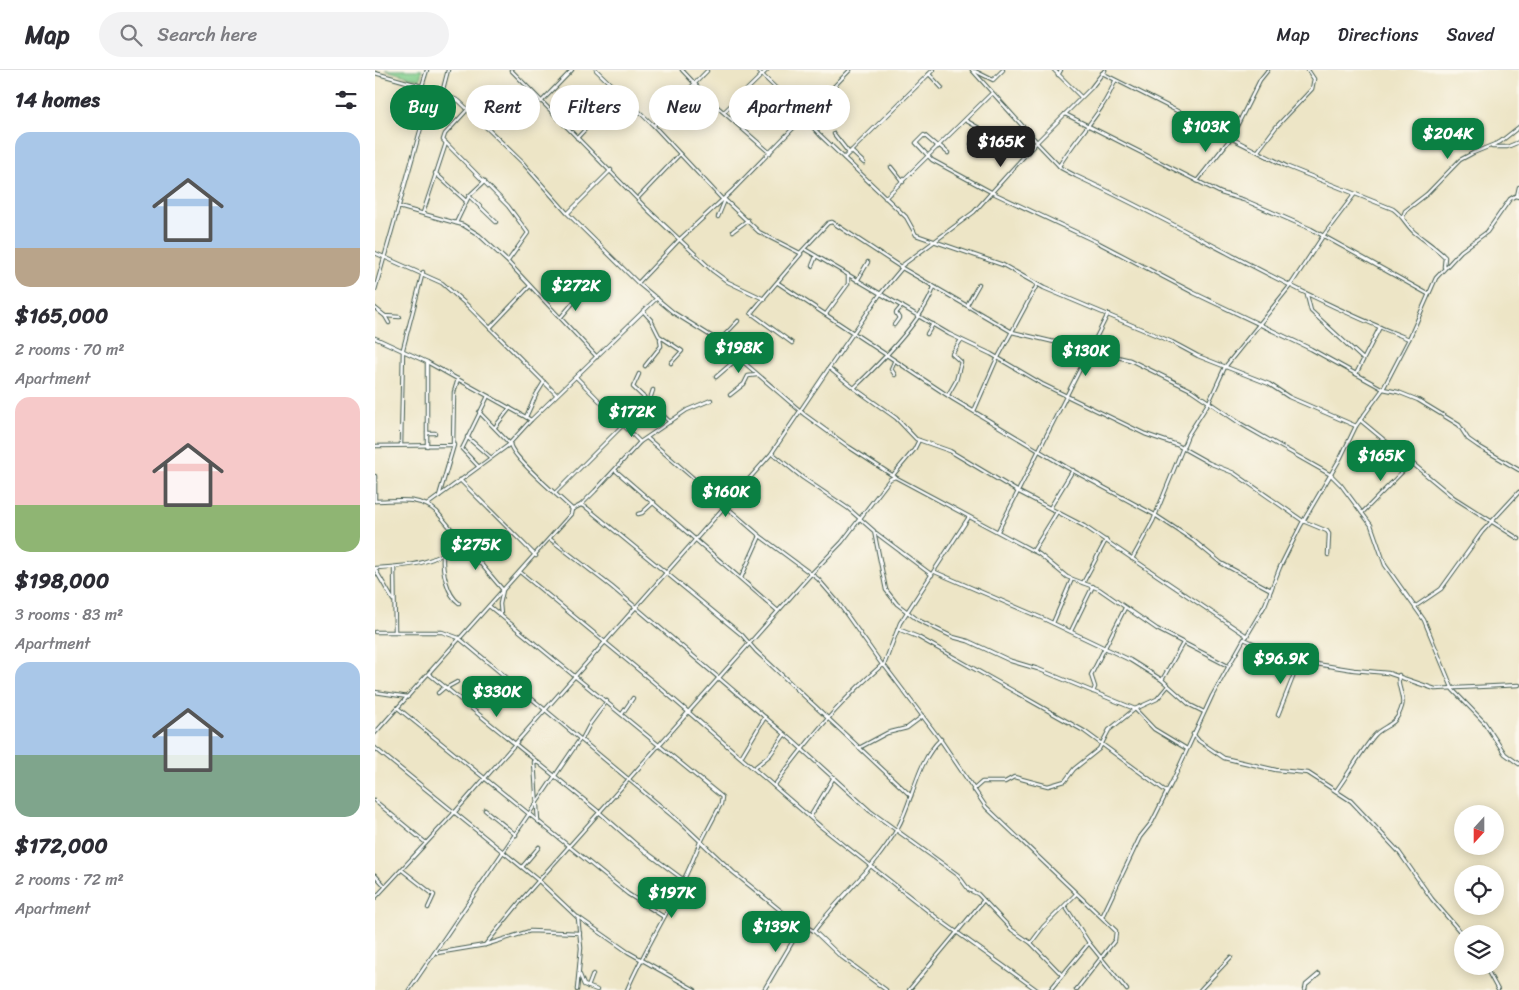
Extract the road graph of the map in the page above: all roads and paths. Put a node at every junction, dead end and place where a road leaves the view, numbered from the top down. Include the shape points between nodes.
1 (427, 70) edge
2 (448, 70) edge
3 (511, 70) edge
4 (572, 70) edge
5 (595, 70) edge
6 (683, 70) edge
7 (757, 70) edge
8 (767, 70) edge
9 (849, 70) edge
10 (933, 70) edge
11 (973, 70) edge
12 (1003, 70) edge
13 (1053, 70) edge
14 (1061, 70) edge
15 (1105, 70) edge
16 (1268, 70) edge
17 (1308, 70) edge
18 (707, 71) dead end
19 (375, 73) edge
20 (1102, 73) junction
21 (929, 74) junction
22 (763, 75) junction
23 (1059, 75) junction
24 (1115, 81) junction
25 (418, 85) edge
26 (422, 85) edge
27 (444, 85) edge
28 (610, 85) edge
29 (696, 85) joint
30 (772, 85) edge
31 (835, 85) edge
32 (943, 88) dead end
33 (992, 93) junction
34 (1081, 98) junction
35 (456, 100) edge
36 (541, 102) junction
37 (466, 107) edge
38 (719, 107) edge
39 (466, 111) edge
40 (724, 112) junction
41 (639, 113) edge
42 (1065, 114) junction
43 (964, 120) junction
44 (649, 122) edge
45 (1089, 126) junction
46 (1519, 126) edge
47 (979, 128) junction
48 (420, 130) edge
49 (490, 130) edge
50 (585, 130) edge
51 (657, 130) edge
52 (793, 130) edge
53 (816, 130) edge
54 (834, 134) dead end
55 (1032, 134) junction
56 (577, 138) junction
57 (1231, 138) junction
58 (1037, 142) junction
59 (1519, 142) edge
60 (446, 143) junction
61 (939, 146) junction
62 (1491, 147) junction
63 (977, 148) dead end
64 (1258, 151) junction
65 (850, 152) junction
66 (770, 153) junction
67 (948, 153) dead end
68 (681, 154) junction
69 (928, 157) junction
70 (845, 158) junction
71 (864, 163) dead end
72 (1059, 166) junction
73 (891, 168) dead end
74 (611, 170) junction
75 (435, 174) junction
76 (485, 181) junction
77 (1197, 181) junction
78 (903, 182) junction
79 (1519, 187) edge
80 (991, 192) junction
81 (1354, 195) junction
82 (469, 196) junction
83 (1518, 196) edge
84 (638, 198) junction
85 (885, 198) junction
86 (724, 200) junction
87 (466, 201) junction
88 (399, 207) junction
89 (567, 213) junction
90 (423, 214) junction
91 (718, 217) dead end
92 (1403, 217) junction
93 (748, 220) junction
94 (496, 222) dead end
95 (456, 223) junction
96 (733, 231) dead end
97 (1323, 236) junction
98 (679, 240) junction
99 (933, 242) junction
100 (806, 250) junction
101 (375, 253) edge
102 (802, 253) junction
103 (386, 256) junction
104 (817, 256) junction
105 (507, 261) junction
106 (869, 262) dead end
107 (812, 266) dead end
108 (901, 268) junction
109 (1444, 268) junction
110 (423, 272) junction
111 (848, 276) junction
112 (857, 281) junction
113 (638, 283) junction
114 (778, 283) junction
115 (979, 284) dead end
116 (1038, 285) junction
117 (530, 286) junction
118 (1290, 286) junction
119 (933, 287) junction
120 (375, 290) edge
121 (881, 293) junction
122 (1428, 294) junction
123 (1307, 295) junction
124 (579, 296) dead end
125 (657, 298) junction
126 (764, 299) junction
127 (967, 305) junction
128 (902, 306) junction
129 (375, 308) edge
130 (643, 310) junction
131 (825, 314) junction
132 (1108, 314) junction
133 (917, 315) junction
134 (385, 316) junction
135 (400, 317) dead end
136 (561, 317) junction
137 (738, 321) dead end
138 (389, 323) dead end
139 (933, 324) junction
140 (1258, 324) junction
141 (894, 325) dead end
142 (1380, 327) junction
143 (491, 328) junction
144 (1011, 332) junction
145 (854, 333) junction
146 (927, 334) dead end
147 (659, 337) junction
148 (375, 338) edge
149 (1409, 339) junction
150 (961, 340) junction
151 (719, 341) junction
152 (792, 342) dead end
153 (403, 349) junction
154 (1090, 349) junction
155 (597, 356) junction
156 (886, 356) junction
157 (738, 358) junction
158 (998, 358) junction
159 (1363, 359) junction
160 (427, 362) junction
161 (894, 362) junction
162 (671, 363) dead end
163 (645, 366) dead end
164 (1225, 367) junction
165 (829, 368) junction
166 (639, 374) dead end
167 (1356, 374) junction
168 (759, 375) junction
169 (895, 375) dead end
170 (575, 377) junction
171 (716, 377) dead end
172 (458, 379) junction
173 (545, 382) junction
174 (854, 388) junction
175 (1383, 389) junction
176 (653, 390) dead end
177 (557, 395) junction
178 (730, 395) dead end
179 (488, 396) junction
180 (948, 396) junction
181 (1067, 397) junction
182 (711, 400) dead end
183 (649, 402) junction
184 (1209, 402) junction
185 (510, 408) junction
186 (800, 410) junction
187 (974, 411) junction
188 (479, 412) junction
189 (526, 417) junction
190 (531, 420) junction
191 (1360, 420) junction
192 (670, 422) junction
193 (623, 425) junction
194 (1356, 426) junction
195 (495, 427) junction
196 (427, 433) junction
197 (435, 433) dead end
198 (467, 437) junction
199 (647, 438) junction
200 (919, 440) junction
201 (640, 442) junction
202 (454, 444) junction
203 (510, 444) junction
204 (401, 445) junction
205 (375, 446) edge
206 (427, 446) junction
207 (1181, 448) junction
208 (1037, 450) junction
209 (772, 453) junction
210 (490, 457) junction
211 (1411, 462) junction
212 (478, 466) junction
213 (615, 470) junction
214 (1073, 470) junction
215 (1519, 470) edge
216 (892, 475) junction
217 (1331, 475) junction
218 (375, 476) edge
219 (890, 479) junction
220 (460, 480) junction
221 (1017, 491) junction
222 (555, 492) junction
223 (1519, 492) edge
224 (439, 496) junction
225 (375, 501) edge
226 (654, 502) junction
227 (428, 504) junction
228 (581, 505) junction
229 (726, 506) junction
230 (1050, 508) junction
231 (572, 509) junction
232 (1057, 512) junction
233 (1362, 513) junction
234 (638, 514) dead end
235 (1155, 515) junction
236 (969, 517) junction
237 (860, 518) junction
238 (1303, 521) junction
239 (1491, 522) junction
240 (874, 531) junction
241 (997, 531) junction
242 (760, 536) junction
243 (1519, 539) edge
244 (461, 540) junction
245 (549, 540) junction
246 (695, 540) junction
247 (1106, 540) junction
248 (1033, 551) junction
249 (1328, 555) dead end
250 (443, 556) junction
251 (536, 556) junction
252 (1132, 559) junction
253 (395, 567) junction
254 (375, 568) edge
255 (520, 572) junction
256 (812, 573) junction
257 (666, 574) junction
258 (933, 574) junction
259 (741, 578) junction
260 (1072, 579) junction
261 (1083, 583) junction
262 (1093, 586) junction
263 (503, 590) junction
264 (1271, 590) junction
265 (393, 601) junction
266 (459, 603) dead end
267 (489, 606) junction
268 (1416, 606) junction
269 (636, 608) junction
270 (1125, 608) junction
271 (778, 611) junction
272 (907, 612) junction
273 (501, 616) junction
274 (1053, 623) junction
275 (898, 628) junction
276 (395, 631) junction
277 (375, 632) edge
278 (1071, 632) junction
279 (1246, 637) junction
280 (459, 638) junction
281 (605, 642) junction
282 (749, 642) junction
283 (1183, 643) junction
284 (1105, 648) junction
285 (1299, 662) junction
286 (882, 665) junction
287 (1228, 666) junction
288 (886, 668) junction
289 (429, 674) junction
290 (575, 676) junction
291 (1399, 676) junction
292 (719, 679) junction
293 (1162, 680) junction
294 (457, 682) dead end
295 (1519, 685) edge
296 (1168, 686) junction
297 (446, 687) junction
298 (1453, 690) junction
299 (375, 692) edge
300 (1093, 692) junction
301 (438, 693) dead end
302 (408, 697) junction
303 (633, 698) dead end
304 (607, 701) junction
305 (399, 709) junction
306 (1135, 709) junction
307 (544, 710) junction
308 (688, 712) junction
309 (1204, 712) junction
310 (622, 714) junction
311 (1278, 715) dead end
312 (923, 716) junction
313 (765, 717) junction
314 (828, 718) junction
315 (375, 733) edge
316 (785, 734) junction
317 (1193, 734) junction
318 (581, 739) junction
319 (941, 739) junction
320 (515, 744) junction
321 (1103, 744) junction
322 (659, 745) junction
323 (375, 748) edge
324 (859, 748) junction
325 (801, 749) junction
326 (1187, 749) junction
327 (741, 757) junction
328 (534, 761) junction
329 (1519, 764) edge
330 (754, 768) junction
331 (555, 776) junction
332 (485, 778) junction
333 (835, 778) junction
334 (628, 779) junction
335 (774, 786) junction
336 (973, 790) junction
337 (1336, 791) junction
338 (1167, 792) junction
339 (911, 796) junction
340 (375, 800) edge
341 (537, 801) junction
342 (485, 810) dead end
343 (455, 812) junction
344 (599, 812) junction
345 (529, 814) junction
346 (810, 817) junction
347 (538, 822) junction
348 (896, 831) junction
349 (516, 835) junction
350 (701, 842) junction
351 (426, 843) junction
352 (539, 847) dead end
353 (570, 847) junction
354 (504, 853) junction
355 (872, 865) junction
356 (522, 868) junction
357 (402, 870) junction
358 (375, 875) edge
359 (684, 880) junction
360 (539, 881) junction
361 (385, 886) junction
362 (1076, 894) junction
363 (375, 898) edge
364 (983, 900) junction
365 (1065, 906) junction
366 (428, 908) dead end
367 (577, 916) junction
368 (664, 917) junction
369 (1101, 917) junction
370 (803, 924) junction
371 (1454, 925) edge
372 (814, 931) junction
373 (957, 931) junction
374 (580, 933) junction
375 (1031, 943) junction
376 (1089, 943) junction
377 (485, 945) junction
378 (437, 953) junction
379 (1103, 957) junction
380 (1231, 957) dead end
381 (640, 959) junction
382 (579, 974) junction
383 (593, 974) dead end
384 (1062, 974) junction
385 (1319, 974) dead end
386 (1490, 975) edge
387 (588, 987) junction
388 (409, 990) edge
389 (577, 990) edge
390 (597, 990) edge
391 (627, 990) edge
392 (695, 990) edge
393 (764, 990) edge
394 (887, 990) edge
395 (909, 990) edge
396 (1037, 990) edge
397 (1050, 990) edge
398 (1076, 990) edge
399 (1127, 990) edge
400 (1200, 990) edge
401 (1305, 990) edge
402 (1498, 990) edge

1 - 26 street
2 - 27 street
3 - 36 street
4 - 36 street
5 - 28 street
6 - 29 street
7 - 22 street
8 - 22 street
9 - 31 street
10 - 21 street
11 - 12 street via 993,80
11 - 33 street
13 - 23 street
14 - 23 street
15 - 20 street
16 - 57 street
17 - 64 street via 1314,79 1312,89 1275,127
18 - 29 street
19 - 25 street
20 - 24 street
20 - 34 street
21 - 32 street
21 - 65 street
22 - 30 street
22 - 40 street
23 - 34 street
24 - 45 street
24 - 57 street
33 - 43 street
33 - 55 street
34 - 42 street
35 - 37 street
36 - 56 street
38 - 40 street
39 - 60 street via 445,134 443,140
40 - 66 street
41 - 44 street
42 - 45 street
42 - 58 street
43 - 47 street
43 - 61 street
45 - 72 street
45 - 77 street
46 - 62 street
47 - 55 street via 1009,143
47 - 63 street via 971,144
48 - 88 street
49 - 89 street via 523,162
50 - 56 street
51 - 68 street
52 - 66 street
53 - 70 street
54 - 65 street
55 - 58 street
56 - 74 street
57 - 64 street
57 - 77 street
58 - 72 street
58 - 80 street
59 - 62 street via 1507,147
60 - 75 street
60 - 76 street
61 - 67 street
61 - 69 street
61 - 69 street via 925,136 921,138 917,145
62 - 92 street via 1460,160 1405,211
64 - 81 street
65 - 70 street
65 - 71 street
66 - 86 street
68 - 84 street
68 - 86 street
69 - 78 street
69 - 80 street
70 - 85 street
72 - 118 street
73 - 78 street
74 - 84 street
74 - 89 street
75 - 87 street
75 - 90 street
76 - 82 street
76 - 105 street via 528,233
77 - 97 street
78 - 85 street
79 - 83 street
80 - 99 street via 974,212
80 - 140 street
81 - 92 street via 1382,204
81 - 97 street
82 - 87 street
82 - 94 street
83 - 109 street via 1510,199 1487,232 1461,250
84 - 98 street
85 - 99 street via 907,217 914,234
86 - 91 street
86 - 93 street
86 - 98 street
87 - 95 street
88 - 90 street
88 - 103 street
89 - 113 street
90 - 95 street
92 - 109 street via 1413,231 1445,256
93 - 96 street
93 - 102 street via 763,234
95 - 105 street via 479,236
97 - 118 street
97 - 122 street
98 - 113 street
98 - 126 street via 720,277
99 - 108 street
99 - 116 street via 1003,265
100 - 102 street
100 - 104 street
100 - 108 street via 823,228 832,222
101 - 103 street
102 - 114 street
103 - 110 street
103 - 120 street
104 - 107 street
104 - 111 street
105 - 117 street
106 - 112 street
108 - 119 street
108 - 121 street
109 - 122 street
110 - 143 street via 442,283
110 - 153 street
111 - 112 street
111 - 131 street via 847,284
112 - 121 street
113 - 125 street
114 - 126 street
114 - 131 street
115 - 127 street
116 - 132 street
116 - 144 street
117 - 136 street
117 - 143 street
118 - 123 street
118 - 140 street
119 - 127 street
119 - 133 street
121 - 128 street
121 - 145 street
122 - 149 street
123 - 142 street
123 - 159 street via 1311,311
124 - 136 street
125 - 130 street
125 - 151 street
126 - 152 street via 751,314
127 - 144 street
128 - 133 street
128 - 141 street via 896,313 899,318
129 - 134 street
130 - 147 street
130 - 155 street
131 - 145 street
132 - 154 street
132 - 164 street
133 - 139 street
133 - 156 street
134 - 135 street
134 - 138 street
136 - 155 street
137 - 151 street
139 - 146 street
139 - 150 street
140 - 164 street
140 - 167 street
142 - 149 street
142 - 159 street
143 - 173 street
144 - 154 street
144 - 158 street
145 - 156 street
145 - 165 street
147 - 162 street via 682,351
147 - 163 street via 661,346
148 - 153 street
149 - 175 street
150 - 158 street
150 - 180 street via 952,354 961,362
151 - 157 street
153 - 160 street
153 - 204 street
154 - 181 street
154 - 184 street via 1130,360
155 - 170 street
156 - 161 street
156 - 174 street
157 - 168 street
157 - 171 street
158 - 181 street
158 - 187 street
159 - 167 street
160 - 172 street
160 - 196 street
161 - 169 street via 891,369
161 - 180 street
164 - 184 street
164 - 194 street via 1269,384 1289,397
165 - 174 street
165 - 186 street
166 - 183 street via 633,386
167 - 175 street
168 - 178 street via 747,377 744,384
168 - 186 street
170 - 177 street
170 - 193 street
172 - 179 street
172 - 202 street via 454,392
173 - 177 street
173 - 189 street
174 - 200 street
175 - 191 street
175 - 215 street via 1408,395 1440,413 1459,425 1472,442
176 - 183 street
177 - 190 street
179 - 185 street
179 - 188 street
180 - 187 street
181 - 207 street
181 - 208 street
182 - 192 street via 687,410
183 - 192 street
184 - 207 street
184 - 217 street
185 - 189 street
185 - 195 street
186 - 209 street
186 - 216 street
187 - 208 street
188 - 195 street
188 - 198 street
189 - 190 street
190 - 203 street
191 - 194 street
191 - 211 street
192 - 199 street
193 - 201 street
193 - 222 street
194 - 217 street
195 - 203 street
196 - 197 street
196 - 206 street
198 - 210 street
198 - 212 street via 463,450
199 - 201 street
199 - 229 street
200 - 216 street
200 - 221 street via 950,451
201 - 213 street
202 - 206 street
202 - 224 street
203 - 210 street
203 - 222 street via 521,460
204 - 205 street
204 - 206 street
207 - 235 street
207 - 238 street via 1244,479
208 - 214 street
208 - 221 street
209 - 229 street
209 - 237 street
210 - 212 street
211 - 233 street
211 - 239 street via 1453,497
212 - 220 street
213 - 226 street
213 - 228 street
214 - 230 street
214 - 235 street
216 - 219 street
216 - 219 street
216 - 236 street
217 - 233 street
217 - 238 street
218 - 225 street
219 - 237 street
220 - 224 street
220 - 251 street
221 - 230 street
221 - 241 street
222 - 231 street
223 - 239 street
224 - 227 street
225 - 227 street
226 - 234 street
226 - 246 street
227 - 244 street
228 - 231 street
228 - 257 street
229 - 242 street
229 - 246 street
230 - 232 street
231 - 245 street
232 - 247 street
232 - 248 street
233 - 268 street via 1376,535 1385,565
235 - 252 street
235 - 264 street via 1221,563
236 - 241 street
236 - 258 street
237 - 240 street
237 - 256 street
238 - 249 street via 1328,533
238 - 264 street
239 - 243 street
239 - 268 street via 1441,589
240 - 258 street
240 - 272 street via 886,589
241 - 248 street
242 - 256 street
242 - 259 street
244 - 250 street
244 - 263 street
245 - 251 street
245 - 269 street
246 - 257 street
246 - 259 street
247 - 252 street
247 - 261 street
248 - 260 street
250 - 253 street
250 - 266 street via 442,567 452,598
251 - 255 street
252 - 279 street
253 - 254 street
253 - 265 street
254 - 265 street
255 - 263 street
255 - 281 street
256 - 271 street
256 - 286 street via 837,600
257 - 269 street
257 - 282 street
258 - 272 street
258 - 274 street
259 - 271 street
260 - 261 street
260 - 274 street
261 - 262 street
262 - 270 street
262 - 278 street
263 - 267 street
263 - 273 street
264 - 279 street
265 - 276 street
267 - 273 street
267 - 280 street
268 - 298 street via 1433,638
269 - 281 street
269 - 292 street
270 - 283 street
270 - 284 street
271 - 282 street
272 - 275 street
272 - 300 street via 953,637
273 - 290 street
274 - 278 street
275 - 288 street via 884,661
275 - 321 street via 1054,713
276 - 277 street
276 - 280 street via 447,632
278 - 284 street
279 - 285 street
279 - 287 street
280 - 289 street
280 - 307 street
281 - 290 street
281 - 308 street
282 - 292 street
282 - 314 street
283 - 287 street
283 - 293 street
284 - 293 street
284 - 300 street via 1091,675 1095,687
285 - 291 street
285 - 311 street
286 - 288 street
286 - 314 street
287 - 309 street
288 - 312 street
289 - 297 street
289 - 302 street
290 - 304 street
290 - 307 street
291 - 298 street via 1435,689
291 - 337 street via 1397,684 1402,703 1395,719 1376,734
292 - 308 street
292 - 313 street
293 - 296 street
294 - 297 street
295 - 298 street
296 - 306 street via 1157,698
296 - 309 street via 1190,705
297 - 301 street
297 - 320 street
298 - 329 street via 1484,722 1505,754
299 - 302 street
300 - 306 street
302 - 305 street
303 - 310 street
304 - 310 street
304 - 318 street
305 - 315 street
305 - 332 street
306 - 321 street via 1109,730
306 - 326 street via 1154,729
307 - 318 street
307 - 320 street
308 - 322 street
308 - 327 street
309 - 317 street
310 - 322 street
312 - 319 street
312 - 324 street via 907,728 887,733
313 - 316 street
313 - 327 street
314 - 324 street
314 - 325 street
316 - 325 street
316 - 330 street via 770,755
317 - 326 street
317 - 337 street via 1199,742 1226,759 1276,770 1304,772
318 - 331 street
318 - 334 street
319 - 336 street
319 - 339 street via 925,762
320 - 328 street
320 - 332 street
321 - 336 street via 1074,769 1068,779 1056,785 1014,777 1006,781 982,782
321 - 338 street
322 - 334 street
322 - 350 street via 723,798
323 - 343 street
324 - 339 street
325 - 333 street
325 - 335 street
326 - 338 street
327 - 330 street
328 - 331 street
328 - 341 street
330 - 335 street
331 - 341 street
331 - 344 street
332 - 343 street
332 - 345 street
333 - 346 street
333 - 348 street
334 - 344 street
334 - 350 street
335 - 346 street
336 - 362 street via 991,813
337 - 371 street via 1363,812 1399,852
338 - 369 street via 1152,822 1140,837
339 - 348 street
340 - 351 street
341 - 345 street
341 - 347 street
342 - 349 street
343 - 351 street
343 - 354 street
344 - 353 street
344 - 359 street
345 - 347 street
345 - 349 street
346 - 355 street
347 - 353 street
348 - 355 street
348 - 364 street via 958,875 969,890
349 - 354 street
350 - 359 street
350 - 370 street via 791,919
351 - 357 street
352 - 356 street
353 - 360 street
353 - 368 street via 628,894
354 - 356 street
354 - 378 street
355 - 372 street
355 - 373 street
356 - 360 street
357 - 361 street
357 - 366 street via 434,895
358 - 361 street
359 - 368 street
360 - 367 street
360 - 377 street
361 - 363 street
362 - 365 street
362 - 369 street
364 - 373 street
364 - 375 street via 1012,930
365 - 375 street
365 - 376 street
367 - 374 street
367 - 381 street
368 - 381 street
369 - 379 street via 1117,935
370 - 372 street
370 - 393 street
372 - 394 street via 839,955
373 - 395 street
373 - 396 street
374 - 377 street via 530,931
374 - 382 street
375 - 384 street
376 - 379 street
376 - 384 street
377 - 378 street
378 - 388 street
379 - 398 street
379 - 399 street
380 - 400 street
381 - 391 street
381 - 392 street
382 - 387 street
382 - 389 street
383 - 387 street
384 - 397 street
385 - 401 street via 1306,985
386 - 402 street
387 - 390 street

